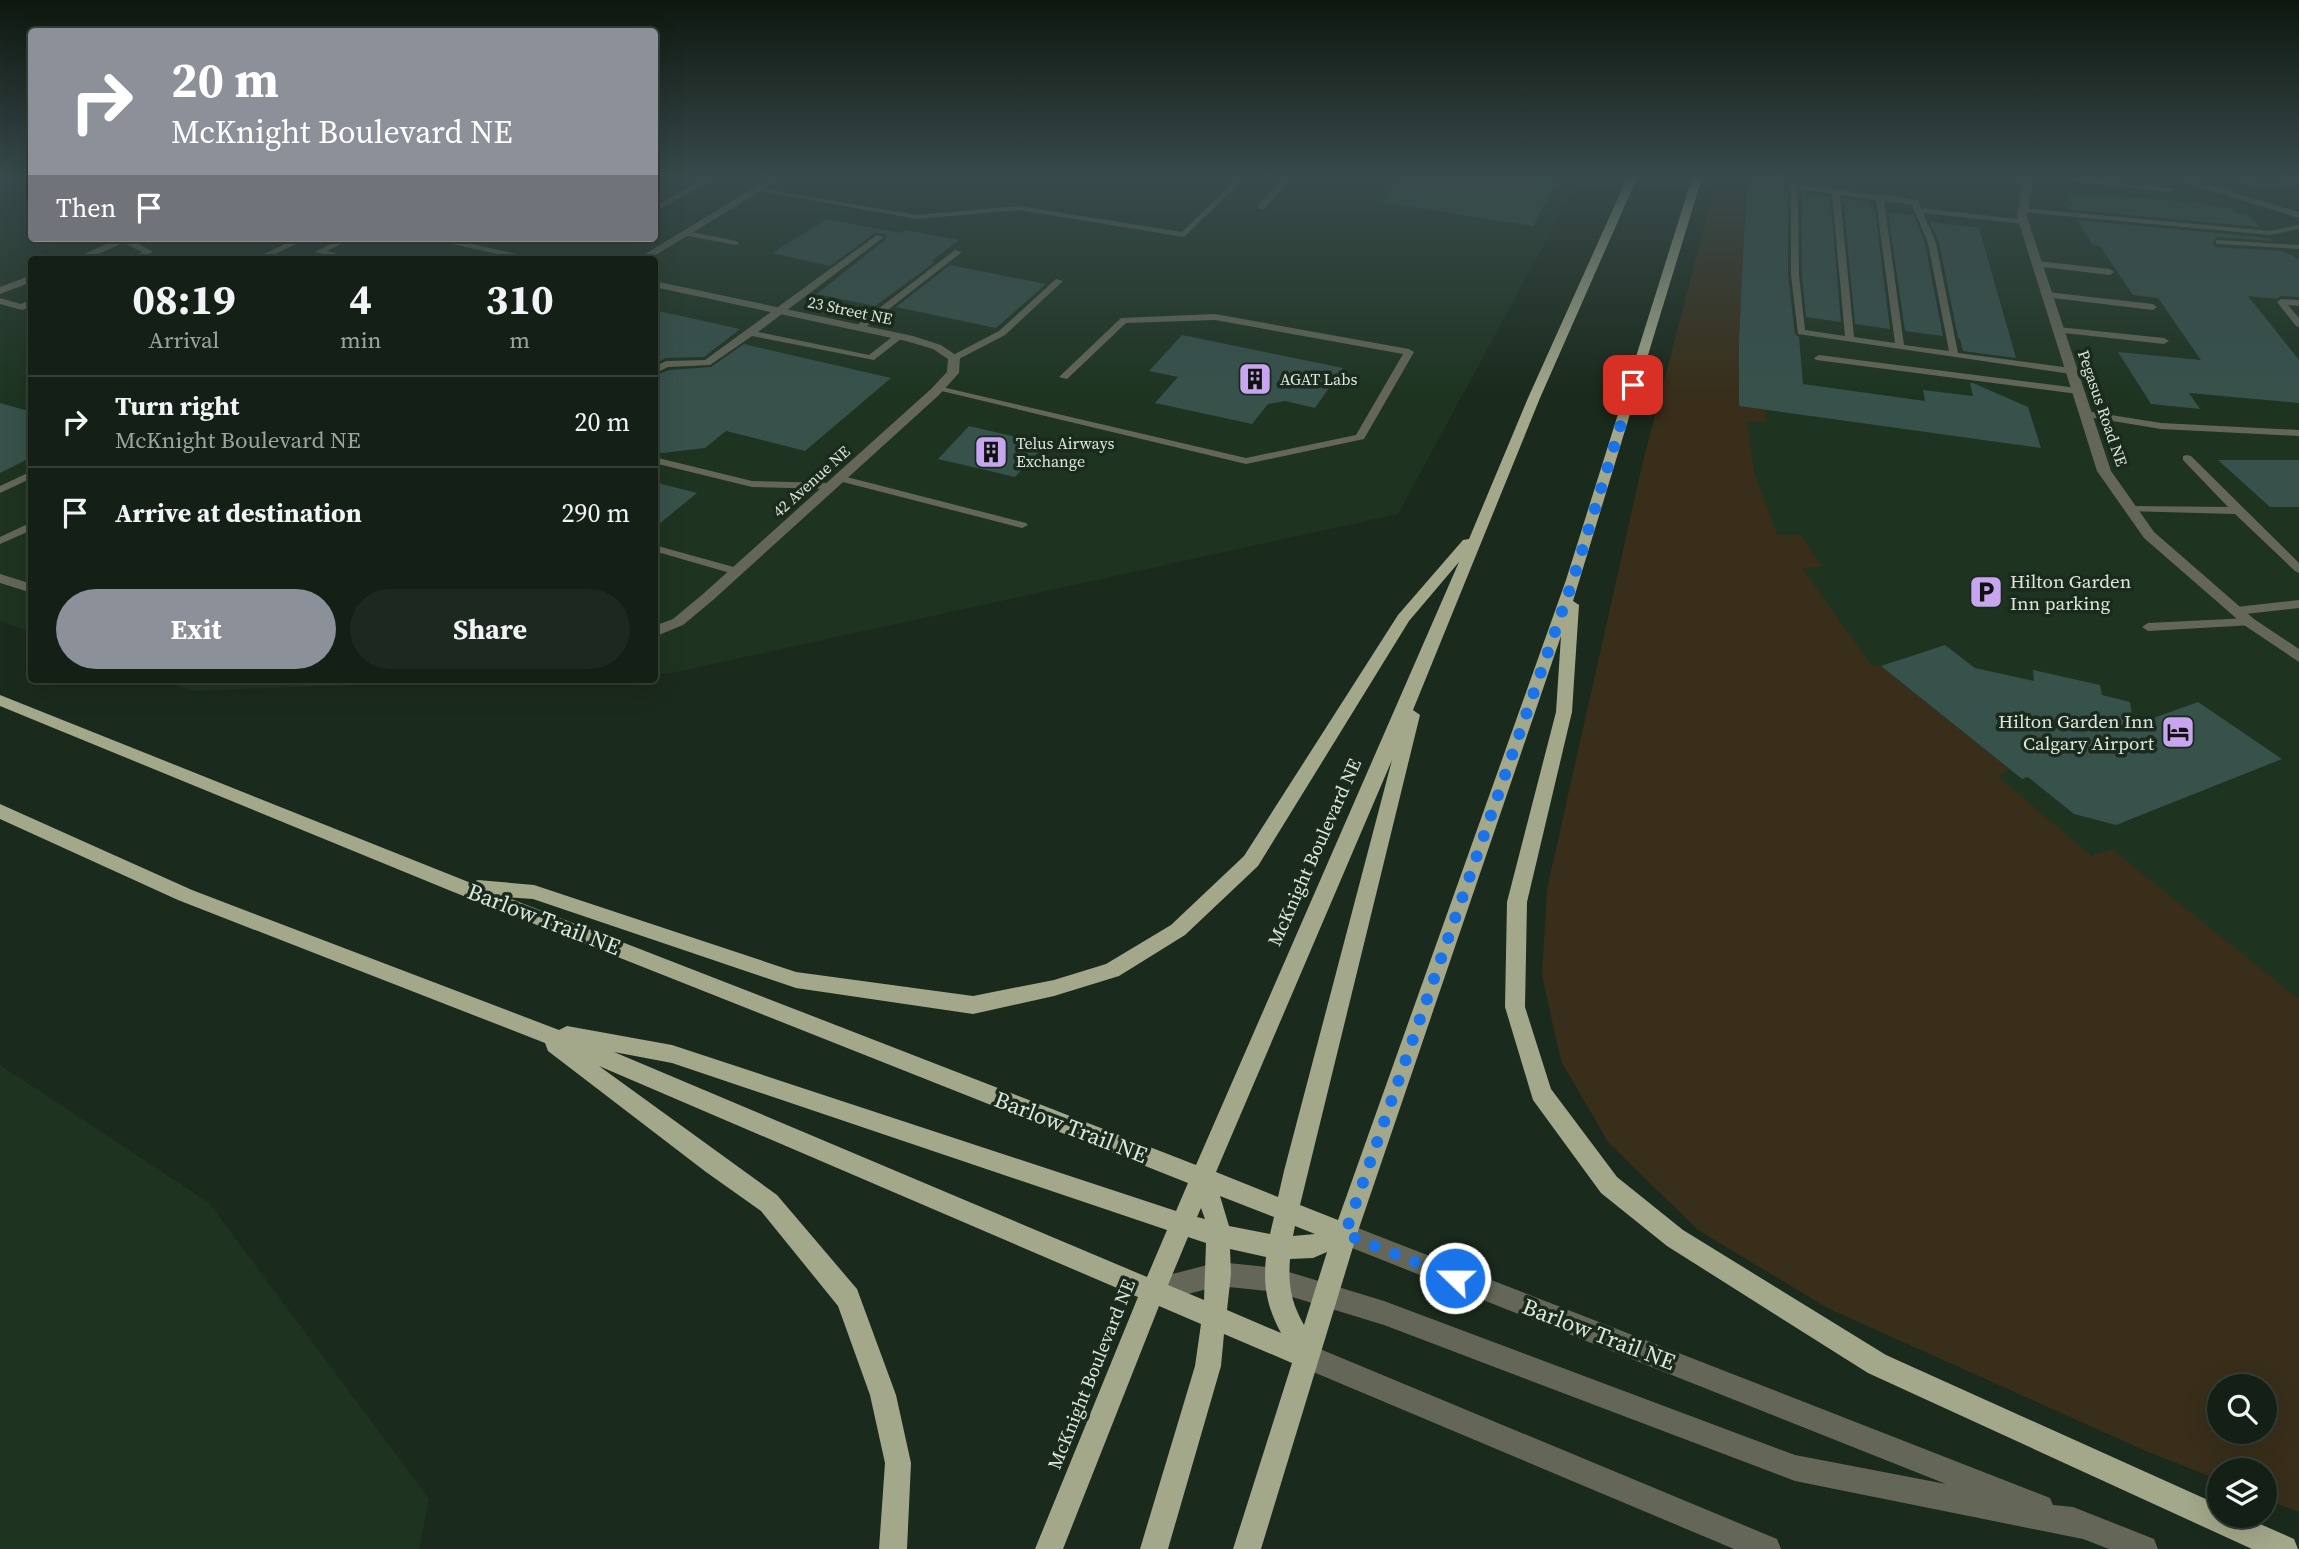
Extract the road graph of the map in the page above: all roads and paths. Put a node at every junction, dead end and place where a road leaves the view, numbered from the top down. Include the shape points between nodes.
1 (323, 250) edge
2 (489, 250) edge
3 (862, 250) edge
4 (1600, 250) edge
5 (1675, 250) edge
6 (1795, 250) edge
7 (1842, 250) edge
8 (1886, 250) edge
9 (1933, 250) edge
10 (2033, 250) edge
11 (958, 252) dead end
12 (502, 253) junction
13 (339, 256) edge
14 (496, 256) edge
15 (518, 256) edge
16 (2037, 264) junction
17 (2110, 272) dead end
18 (28, 280) edge
19 (1059, 281) dead end
20 (658, 285) edge
21 (0, 292) edge
22 (2047, 295) junction
23 (0, 301) edge
24 (2299, 303) edge
25 (2153, 307) dead end
26 (27, 308) edge
27 (782, 311) junction
28 (2299, 324) edge
29 (859, 328) junction
30 (2058, 330) junction
31 (750, 333) junction
32 (899, 336) junction
33 (1850, 339) junction
34 (2164, 341) dead end
35 (1900, 347) junction
36 (1954, 355) junction
37 (954, 358) junction
38 (1819, 358) dead end
39 (658, 369) edge
40 (2071, 371) junction
41 (1064, 377) dead end
42 (938, 389) junction
43 (2078, 391) junction
44 (2085, 414) junction
45 (2299, 433) edge
46 (2188, 458) dead end
47 (658, 461) edge
48 (28, 476) edge
49 (835, 482) junction
50 (0, 490) edge
51 (2130, 509) junction
52 (2238, 511) junction
53 (1022, 525) dead end
54 (28, 527) edge
55 (1477, 532) junction
56 (0, 541) edge
57 (658, 548) edge
58 (2299, 569) edge
59 (737, 572) junction
60 (0, 578) edge
61 (1573, 580) junction
62 (28, 588) edge
63 (2299, 604) edge
64 (2236, 611) junction
65 (2249, 622) junction
66 (2148, 627) dead end
67 (658, 630) edge
68 (2299, 657) edge
69 (1426, 661) junction
70 (0, 700) edge
71 (0, 811) edge
72 (458, 886) junction
73 (533, 1028) junction
74 (1201, 1178) junction
75 (1286, 1212) junction
76 (1182, 1224) junction
77 (1345, 1234) junction
78 (1218, 1235) junction
79 (1279, 1248) junction
80 (1219, 1274) junction
81 (1276, 1280) junction
82 (1153, 1291) junction
83 (1326, 1295) junction
84 (1213, 1317) junction
85 (1308, 1357) junction
86 (2082, 1525) junction
87 (893, 1549) edge
88 (1049, 1549) edge
89 (1154, 1549) edge
90 (1247, 1549) edge
91 (1767, 1549) edge
92 (2144, 1549) edge
93 (2284, 1549) edge

1 - 13 lane via 319,252
2 - 12 street
3 - 27 lane
4 - 55 main road, McKnight Boulevard NE
5 - 61 main road
6 - 33 lane via 1801,332
7 - 33 lane
8 - 35 lane
9 - 36 lane
10 - 16 street, Pegasus Road NE
11 - 29 lane
12 - 14 lane
12 - 15 street
16 - 17 lane
16 - 22 street, Pegasus Road NE
18 - 21 street
19 - 37 lane via 1002,333
20 - 27 street, 23 Street NE
22 - 25 lane
22 - 30 street, Pegasus Road NE
23 - 26 lane
24 - 28 lane via 2281,302
27 - 29 street, 23 Street NE
27 - 31 lane
29 - 32 street, 23 Street NE
30 - 34 lane
30 - 40 street, Pegasus Road NE
31 - 32 lane via 871,358
31 - 39 lane via 707,363 666,364
32 - 37 street, 23 Street NE via 937,347
33 - 35 lane
35 - 36 lane
36 - 40 lane
37 - 42 street, 42 Avenue NE via 953,373
38 - 43 lane
40 - 43 street, Pegasus Road NE
41 - 42 lane via 1124,320 1215,317 1409,352 1360,437 1246,461
42 - 49 street, 42 Avenue NE
43 - 44 street, Pegasus Road NE
44 - 45 lane via 2161,426
44 - 51 street, Pegasus Road NE via 2104,471
46 - 52 lane
47 - 49 lane via 752,484
48 - 50 lane
49 - 53 lane
49 - 59 street, 42 Avenue NE
51 - 52 lane
51 - 64 street, Pegasus Road NE via 2149,536
52 - 58 lane
54 - 56 lane
55 - 69 main road, McKnight Boulevard NE
55 - 72 main road via 1403,618 1251,862 1178,930 1112,970 973,1005 796,980 534,892
57 - 59 lane
59 - 67 street, 42 Avenue NE via 678,622
60 - 62 street
61 - 77 main road
61 - 93 main road via 1564,712 1517,902 1515,1007 1541,1093 1609,1185 1675,1238 1877,1364
63 - 64 lane
64 - 65 street, Pegasus Road NE
65 - 66 lane
65 - 68 street, Pegasus Road NE
69 - 74 main road, McKnight Boulevard NE
69 - 75 main road
70 - 72 main road, Barlow Trail NE
71 - 73 main road via 185,895
72 - 74 main road, Barlow Trail NE
73 - 76 main road via 672,1054
73 - 82 main road
73 - 87 main road via 769,1203 848,1298 883,1395 898,1463
74 - 75 main road, Barlow Trail NE
74 - 76 main road, McKnight Boulevard NE
74 - 78 main road via 1216,1216
75 - 77 main road, Barlow Trail NE
75 - 79 main road
76 - 78 main road
76 - 82 main road, McKnight Boulevard NE
77 - 79 main road via 1313,1246
77 - 83 main road
77 - 86 street, Barlow Trail NE
78 - 79 main road
78 - 80 main road
79 - 81 main road
80 - 81 street
80 - 82 street
80 - 84 main road
81 - 83 street
81 - 85 main road via 1280,1306
82 - 84 main road
82 - 88 main road, McKnight Boulevard NE
83 - 85 main road
83 - 86 street via 1795,1468
84 - 85 main road
84 - 89 main road via 1208,1366
85 - 90 main road
85 - 91 street
86 - 92 street, Barlow Trail NE

